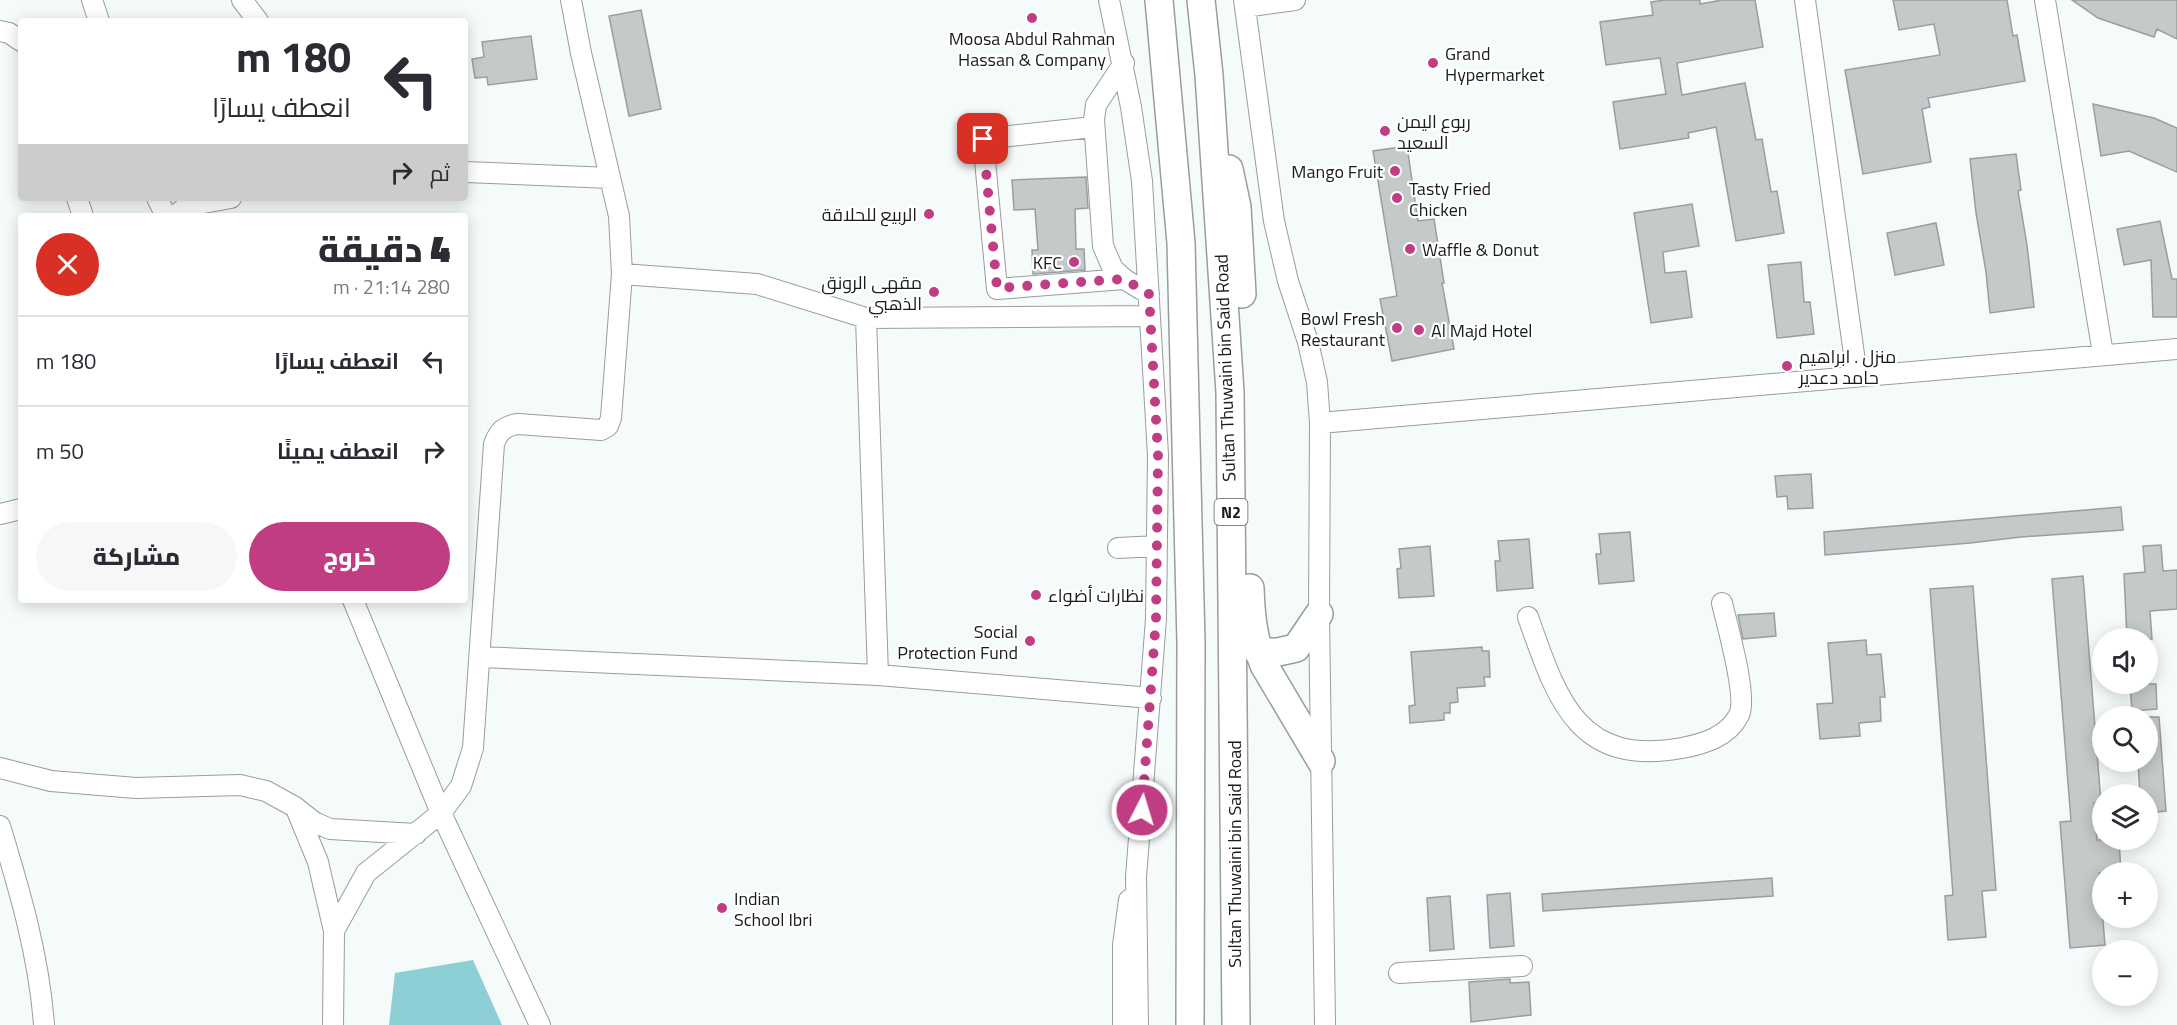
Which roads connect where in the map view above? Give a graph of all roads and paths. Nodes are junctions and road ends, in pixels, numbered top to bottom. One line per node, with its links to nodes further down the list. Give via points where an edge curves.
1 (92, 0): 11 (street)
2 (242, 0): 12 (street)
3 (571, 0): 19 (street)
4 (1109, 0): 15 (street)
5 (1159, 0): 58 (highway, N2, via 1181,243 1191,642)
6 (1201, 0): 16 (highway, Sultan Thuwaini bin Said Road / N2)
7 (1295, 0): 10 (street)
8 (1805, 0): 29 (street)
9 (2045, 0): 28 (street)
10 (1245, 4): 30 (street, via 1274,221 1308,342 1317,382)
11 (98, 18)
12 (256, 18)
13 (0, 31): 14 (street)
14 (18, 39)
15 (1124, 63): 17 (street, via 1096,105); 24 (street, via 1142,180)
16 (1209, 75): 39 (highway, via 1237,207 1251,624); 59 (highway, Sultan Thuwaini bin Said Road / N2, via 1230,392)
17 (1094, 120): 23 (street, via 1103,246 1113,269); 23 (street, via 1093,127 983,139 997,288)
18 (468, 172): 19 (street)
19 (610, 178): 22 (street, via 619,216)
20 (214, 201): 21 (street, via 187,206)
21 (179, 213)
22 (622, 274): 26 (street, via 757,284); 40 (street, via 608,426 601,430 518,424 498,433 494,444)
23 (1124, 279): 24 (street)
24 (1149, 294): 25 (street)
25 (1150, 316): 26 (street); 33 (street, via 1158,455)
26 (866, 318): 41 (street)
27 (2177, 349): 28 (street)
28 (2103, 354): 29 (street)
29 (1857, 376): 30 (street)
30 (1320, 423): 37 (street)
31 (18, 510): 32 (street)
32 (0, 514)
33 (1157, 546): 34 (street); 42 (street)
34 (1118, 548)
35 (354, 603): 46 (street)
36 (1722, 603): 38 (street, via 1742,696 1740,715 1724,732 1705,743 1650,751 1629,751 1604,743 1584,729 1564,706)
37 (1320, 614): 39 (highway, via 1296,648); 43 (street)
38 (1528, 617)
39 (1258, 652): 43 (highway)
40 (481, 657): 41 (street); 46 (street, via 473,748 461,786)
41 (878, 675): 42 (street)
42 (1151, 698): 49 (street)
43 (1321, 760): 60 (street)
44 (0, 768): 45 (street, via 51,781 136,788 240,785 267,791)
45 (295, 807): 48 (street, via 330,829); 50 (street, via 318,862)
46 (441, 813): 48 (street); 55 (street)
47 (0, 826): 53 (street, via 27,914)
48 (416, 834): 50 (street, via 366,873)
49 (1136, 877): 56 (street, via 1124,925); 57 (street)
50 (334, 931): 54 (street)
51 (1522, 966): 52 (street)
52 (1399, 973)
53 (44, 1025)
54 (333, 1025)
55 (540, 1025)
56 (1123, 1025)
57 (1138, 1025)
58 (1190, 1025)
59 (1236, 1025)
60 (1324, 1025)

